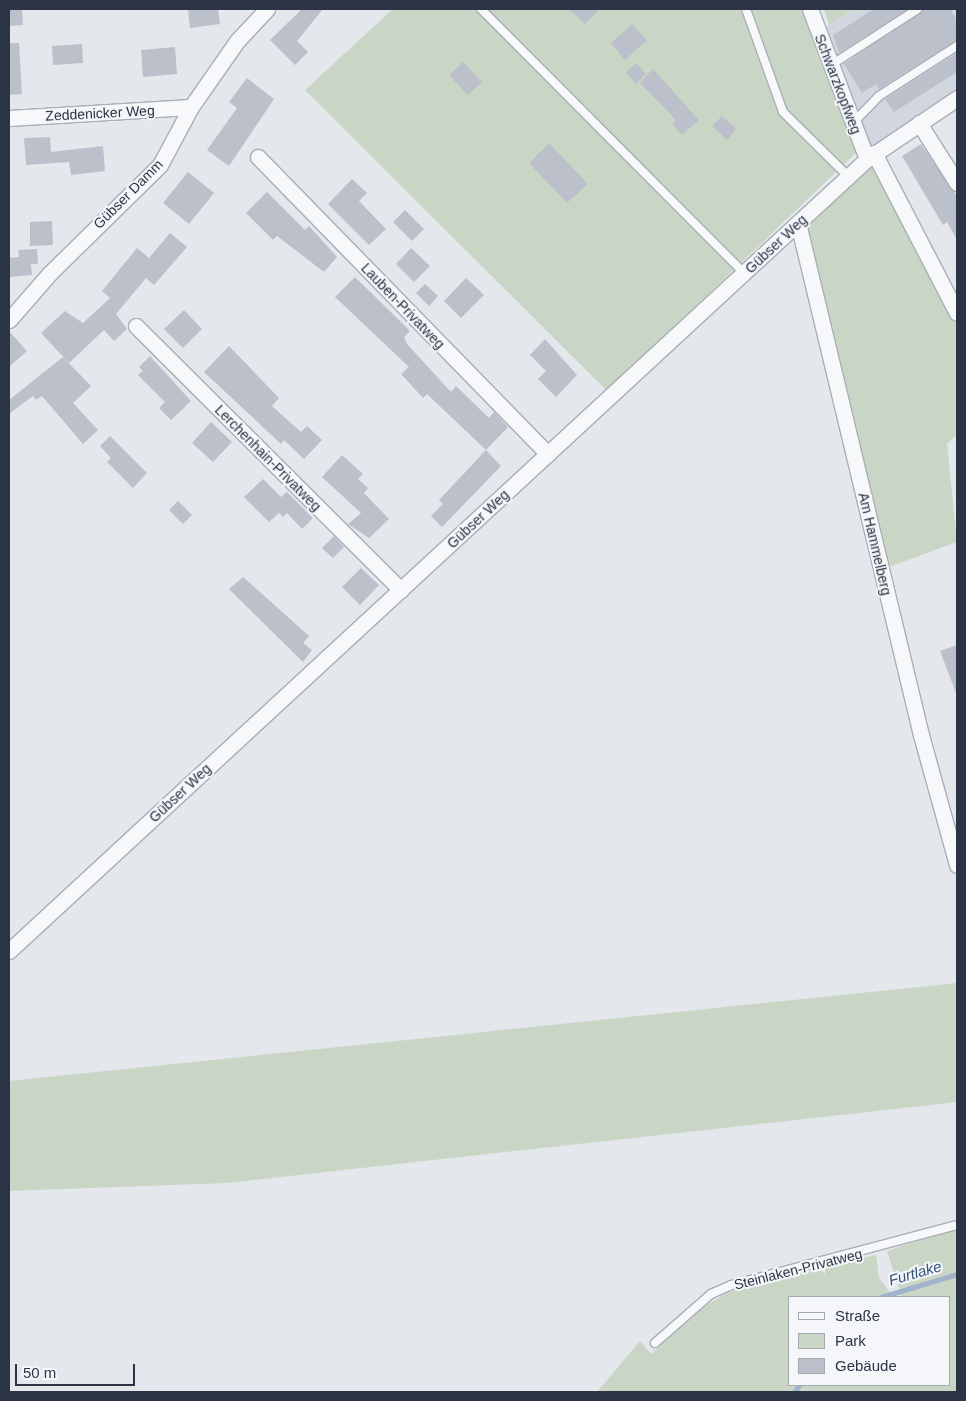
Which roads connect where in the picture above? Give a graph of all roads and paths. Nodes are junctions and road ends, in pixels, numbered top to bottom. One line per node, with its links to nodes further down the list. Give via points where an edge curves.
1 (267, 9): 9 (street, Gübser Damm, via 237,41)
2 (481, 9): 18 (lane)
3 (746, 9): 15 (lane, via 783,112)
4 (810, 9): 7 (street, Schwarzkopfweg)
5 (918, 9): 7 (lane)
6 (957, 46): 11 (lane, via 879,96)
7 (831, 65): 11 (street, Schwarzkopfweg)
8 (957, 98): 12 (street, Gübser Weg)
9 (191, 107): 10 (street, Zeddenicker Weg); 20 (street, Gübser Damm, via 160,165 50,272)
10 (9, 118)
11 (853, 123): 13 (street, Schwarzkopfweg)
12 (919, 123): 13 (street, Gübser Weg); 16 (street)
13 (871, 156): 15 (street, Gübser Weg); 19 (street, Schwarzkopfweg)
14 (258, 157): 22 (street, Lauben-Privatweg)
15 (849, 177): 17 (street, Gübser Weg)
16 (957, 183)
17 (798, 223): 18 (street, Gübser Weg); 24 (street, Am Hammelberg, via 921,735)
18 (744, 273): 22 (street, Gübser Weg)
19 (957, 312)
20 (9, 320)
21 (136, 326): 23 (street, Lerchenhain-Privatweg)
22 (548, 454): 23 (street, Gübser Weg)
23 (401, 590): 25 (street, Gübser Weg)
24 (957, 864)
25 (9, 951)
26 (957, 1225): 27 (lane, Steinlaken-Privatweg, via 731,1285 711,1294)
27 (655, 1343)

